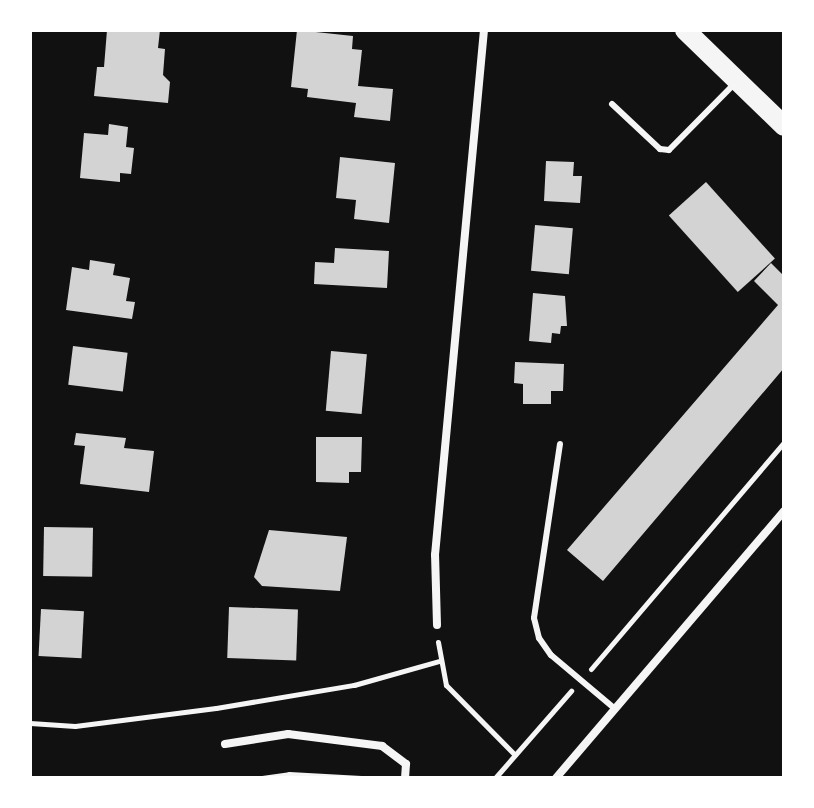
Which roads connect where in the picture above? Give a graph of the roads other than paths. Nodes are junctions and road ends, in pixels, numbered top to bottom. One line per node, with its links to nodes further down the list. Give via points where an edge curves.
1 (484, 30): 8 (street, via 435,555)
2 (685, 30): 3 (main road)
3 (737, 82): 4 (lane, via 669,150 660,149); 5 (main road)
4 (612, 104)
5 (784, 126)
6 (560, 444): 9 (lane, via 534,618 551,655)
7 (784, 511): 9 (street)
8 (437, 625)
9 (614, 708): 12 (street)
10 (225, 744): 11 (street, via 288,734 382,746 406,764)
11 (405, 778)
12 (556, 778)

